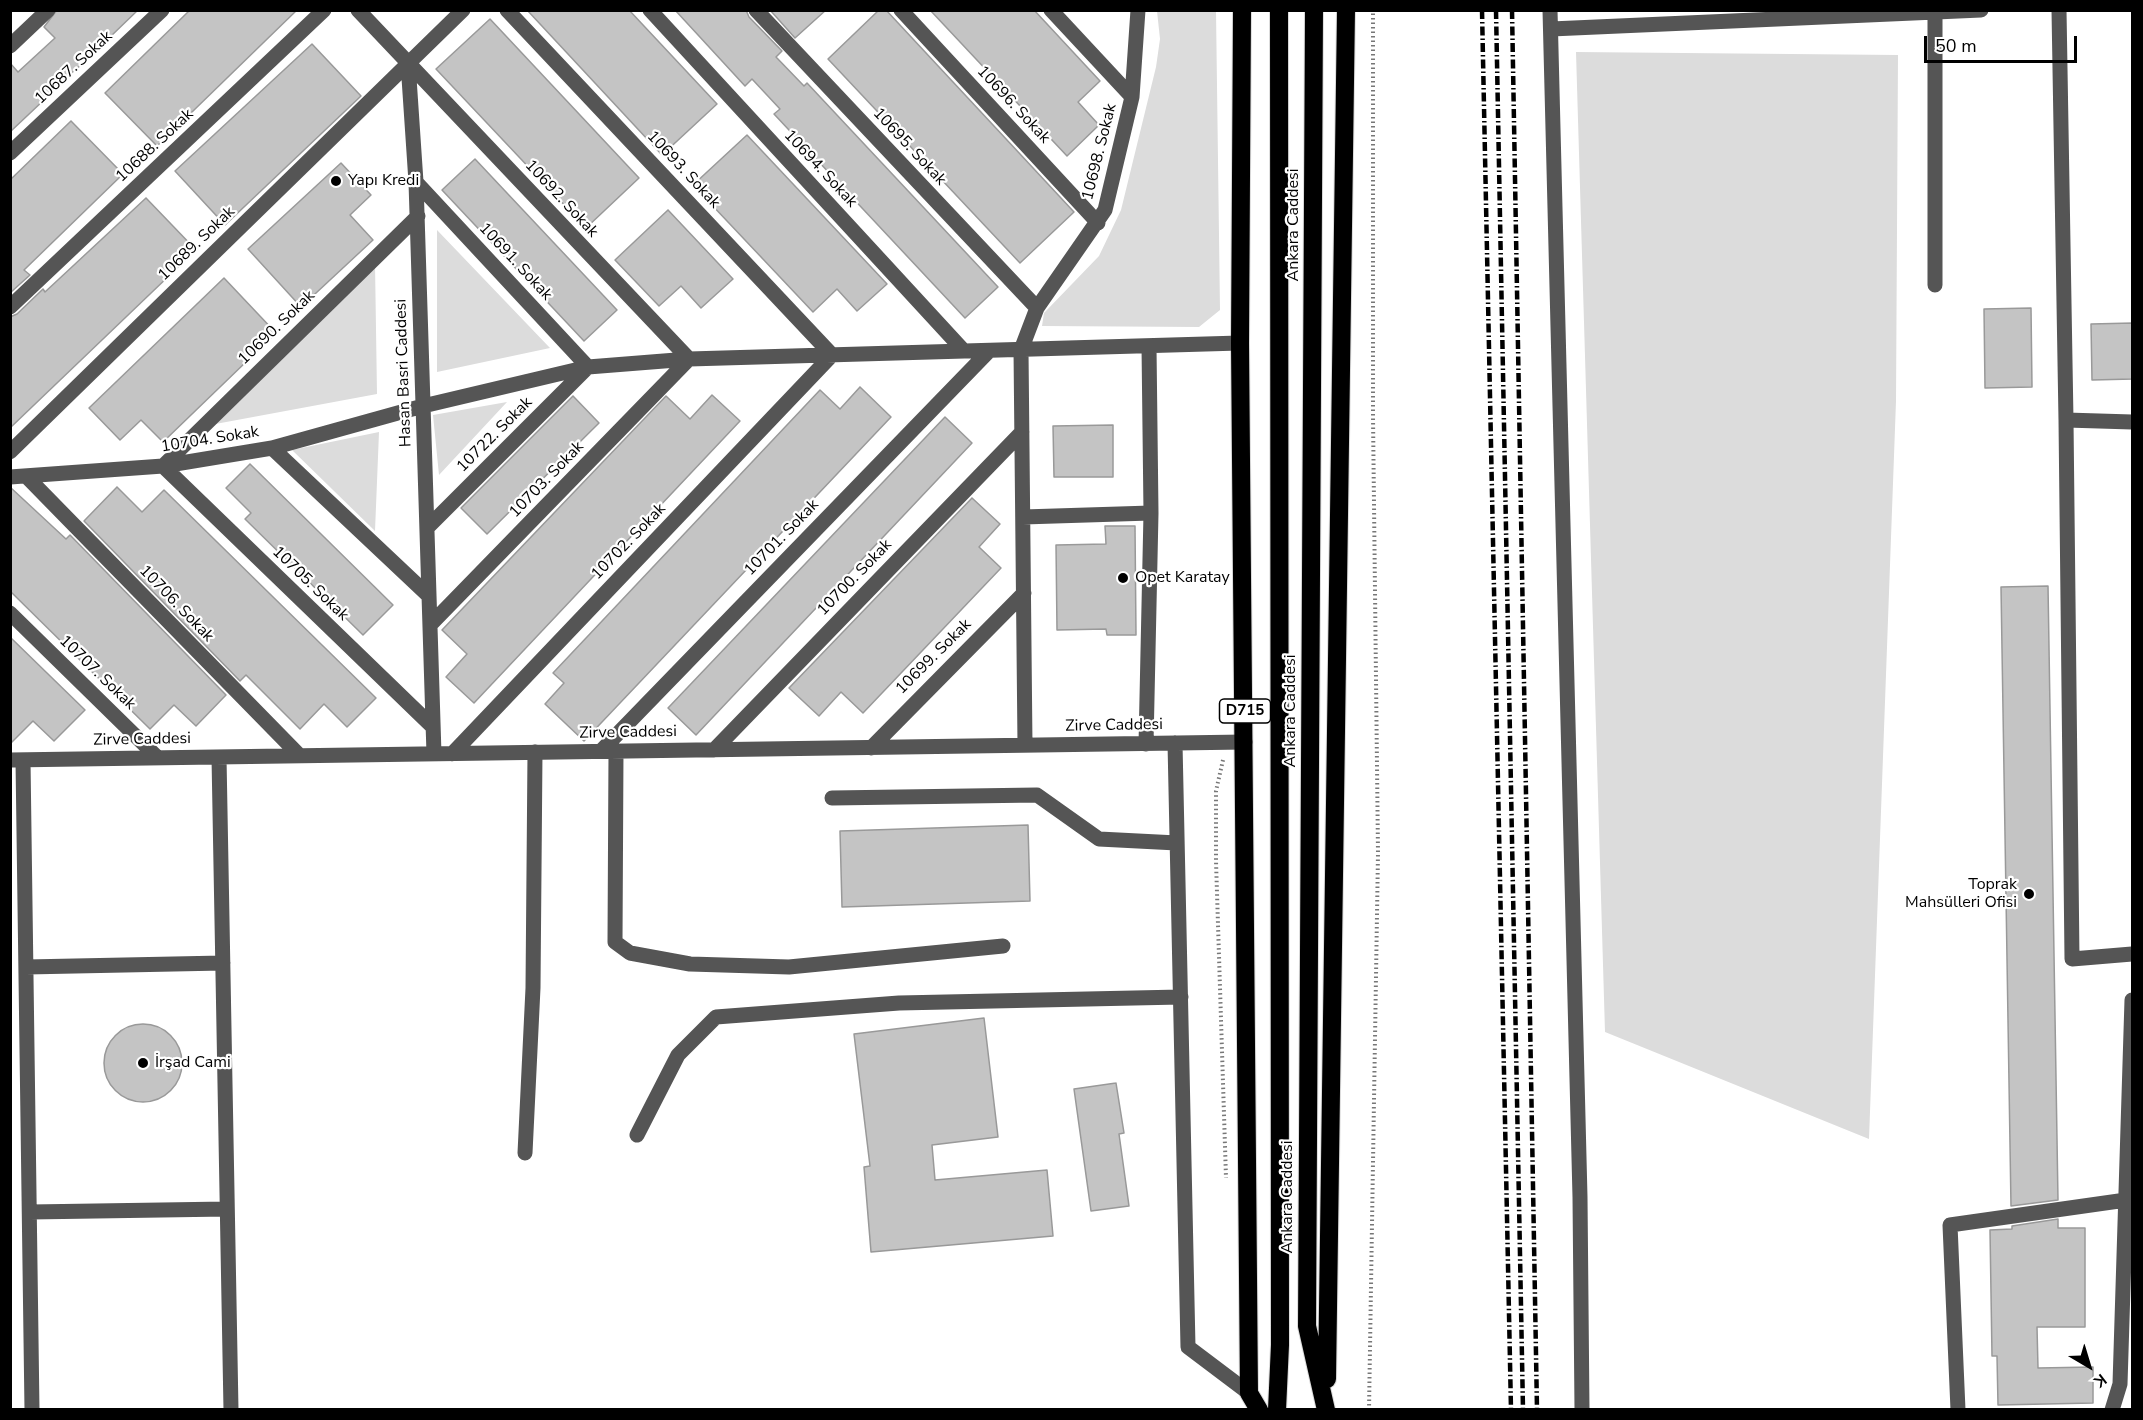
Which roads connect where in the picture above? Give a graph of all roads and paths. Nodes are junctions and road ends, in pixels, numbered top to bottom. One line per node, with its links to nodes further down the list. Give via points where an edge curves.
1 (48, 10): 23 (street)
2 (162, 10): 26 (street, 10687. Sokak)
3 (324, 10): 31 (street, 10688. Sokak)
4 (358, 10): 24 (street)
5 (463, 10): 24 (street, 10689. Sokak)
6 (507, 10): 38 (street, 10693. Sokak)
7 (650, 10): 36 (street, 10694. Sokak)
8 (756, 10): 32 (street, 10695. Sokak)
9 (901, 10): 29 (street, 10696. Sokak)
10 (1051, 10): 25 (street)
11 (1138, 10): 25 (street, 10698. Sokak)
12 (1242, 10): 33 (highway, D715)
13 (1279, 10): 91 (highway, Ankara Caddesi / D715)
14 (1314, 10): 87 (highway, Ankara Caddesi, via 1307,1326)
15 (1346, 10): 87 (highway)
16 (1373, 10): 92 (path, via 1378,853)
17 (1550, 10): 22 (street)
18 (1981, 10): 21 (street)
19 (2059, 10): 42 (street)
20 (1905, 13): 21 (street); 22 (street)
21 (1935, 13): 30 (street)
22 (1551, 29): 93 (street)
23 (10, 46)
24 (408, 63): 27 (street, Hasan Basri Caddesi); 39 (street, 10692. Sokak); 46 (street, 10689. Sokak)
25 (1132, 97): 29 (street, 10698. Sokak, via 1110,195)
26 (10, 153)
27 (416, 182): 28 (street, Hasan Basri Caddesi); 40 (street, 10691. Sokak)
28 (418, 216): 41 (street, Hasan Basri Caddesi); 47 (street, 10690. Sokak)
29 (1098, 223): 32 (street, 10698. Sokak)
30 (1935, 285)
31 (10, 307)
32 (1037, 308): 35 (street, 10698. Sokak)
33 (1240, 343): 34 (street); 58 (highway, D715)
34 (1149, 346): 35 (street); 50 (street)
35 (1021, 350): 37 (street); 44 (street)
36 (964, 351): 37 (street); 38 (street)
37 (990, 351): 66 (street, 10701. Sokak)
38 (832, 355): 39 (street); 68 (street, 10702. Sokak)
39 (689, 359): 40 (street); 56 (street, 10703. Sokak)
40 (588, 367): 41 (street); 52 (street, 10722. Sokak)
41 (423, 406): 45 (street); 52 (street, Hasan Basri Caddesi)
42 (2066, 420): 43 (street); 76 (street, via 2072,959)
43 (2133, 422)
44 (1022, 432): 51 (street); 63 (street, 10700. Sokak)
45 (272, 448): 47 (street, 10704. Sokak); 54 (street, 10704. Sokak)
46 (10, 452)
47 (163, 466): 48 (street, 10704. Sokak); 57 (street, 10705. Sokak)
48 (26, 476): 49 (street, 10704. Sokak); 69 (street, 10706. Sokak)
49 (10, 477)
50 (1151, 513): 51 (street); 60 (street)
51 (1023, 517): 53 (street)
52 (427, 528): 54 (street, Hasan Basri Caddesi)
53 (1024, 592): 61 (street); 62 (street, 10699. Sokak)
54 (429, 596): 56 (street, Hasan Basri Caddesi)
55 (10, 613): 71 (street, 10707. Sokak)
56 (430, 625): 57 (street, Hasan Basri Caddesi)
57 (433, 727): 67 (street, Hasan Basri Caddesi)
58 (1245, 742): 59 (street, Zirve Caddesi); 86 (highway, D715)
59 (1175, 743): 60 (street, Zirve Caddesi); 74 (street)
60 (1146, 744): 61 (street, Zirve Caddesi)
61 (1025, 745): 62 (street, Zirve Caddesi)
62 (871, 748): 63 (street, Zirve Caddesi)
63 (714, 750): 64 (street, Zirve Caddesi)
64 (616, 751): 66 (street, Zirve Caddesi); 75 (street, via 615,942 630,953 690,964 789,967)
65 (535, 752): 66 (street, Zirve Caddesi); 68 (street, Zirve Caddesi); 82 (street, via 533,988)
66 (601, 752)
67 (434, 754): 68 (street, Zirve Caddesi); 69 (street, Zirve Caddesi)
68 (452, 754)
69 (300, 756): 70 (street, Zirve Caddesi)
70 (219, 757): 71 (street, Zirve Caddesi); 77 (street)
71 (158, 758): 72 (street, Zirve Caddesi)
72 (17, 760): 78 (street)
73 (832, 798): 74 (street, via 1037,795 1100,838)
74 (1177, 843): 79 (street)
75 (1004, 946)
76 (2133, 954)
77 (223, 963): 78 (street); 84 (street)
78 (26, 967): 85 (street)
79 (1181, 997): 81 (street, via 899,1003 716,1017 678,1055); 86 (street, via 1188,1347)
80 (2133, 1000): 83 (street)
81 (637, 1135)
82 (525, 1153)
83 (2126, 1200): 94 (street, via 1950,1225); 95 (street, via 2120,1384)
84 (227, 1209): 85 (street); 89 (street)
85 (30, 1212): 88 (street)
86 (1249, 1393): 90 (highway, D715)
87 (1326, 1408)
88 (32, 1410)
89 (231, 1410)
90 (1258, 1410)
91 (1277, 1410)
92 (1369, 1410)
93 (1582, 1410)
94 (1958, 1410)
95 (2112, 1410)

